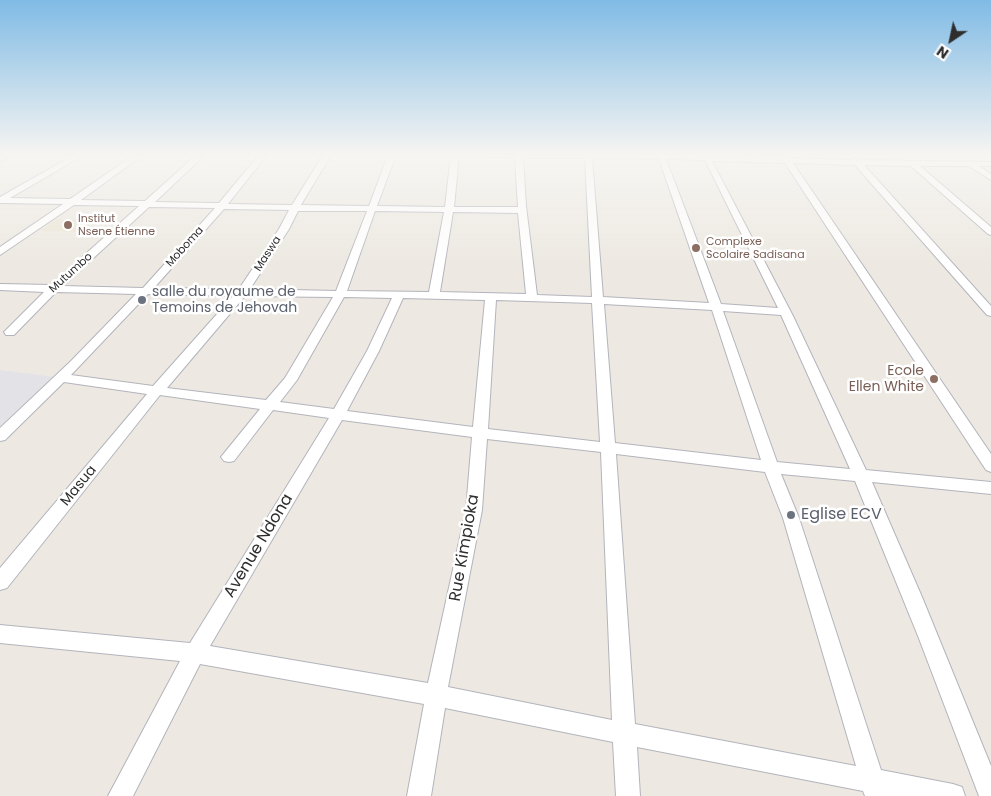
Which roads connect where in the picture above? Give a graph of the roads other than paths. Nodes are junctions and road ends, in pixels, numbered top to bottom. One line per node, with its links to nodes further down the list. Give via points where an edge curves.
1 (14, 192): 15 (street)
2 (86, 192): 16 (street)
3 (162, 192): 17 (street, Mutumbo)
4 (233, 192): 18 (street, Moboma)
5 (304, 192): 19 (street, Maswa)
6 (379, 192): 20 (street)
7 (451, 192): 21 (street)
8 (522, 192): 22 (street)
9 (591, 192): 34 (street)
10 (674, 192): 35 (street)
11 (725, 192): 36 (street)
12 (809, 192): 47 (street)
13 (885, 192): 37 (street)
14 (945, 192): 23 (street)
15 (0, 200): 16 (street)
16 (72, 202): 17 (street); 24 (street)
17 (149, 204): 18 (street); 26 (street, Mutumbo)
18 (222, 206): 19 (street); 27 (street, Moboma)
19 (295, 208): 20 (street); 28 (street, Maswa)
20 (373, 209): 21 (street); 29 (street)
21 (449, 209): 22 (street); 31 (street)
22 (523, 210): 33 (street)
23 (991, 232)
24 (0, 252)
25 (0, 288): 26 (street)
26 (53, 290): 27 (street); 38 (street, Mutumbo)
27 (145, 291): 28 (street); 39 (street, Moboma)
28 (243, 291): 29 (street); 40 (street, Maswa)
29 (340, 294): 30 (street); 41 (street, via 290,380)
30 (398, 296): 31 (street); 42 (street, Avenue Ndona)
31 (434, 296): 32 (street)
32 (491, 297): 33 (street); 43 (street, Rue Kimpioka)
33 (532, 297): 34 (street)
34 (598, 299): 35 (street); 45 (street)
35 (716, 306): 36 (street); 48 (street)
36 (785, 312): 49 (street)
37 (991, 313)
38 (10, 332)
39 (61, 378): 40 (street); 44 (street, Moboma)
40 (158, 389): 41 (street); 51 (street, Masua)
41 (271, 406): 42 (street); 46 (street)
42 (338, 415): 43 (street); 53 (street, Avenue Ndona)
43 (480, 432): 45 (street); 54 (street, Rue Kimpioka, via 474,510)
44 (0, 436)
45 (608, 448): 48 (street); 55 (street)
46 (229, 457)
47 (991, 466)
48 (771, 467): 49 (street); 56 (street, via 792,518)
49 (861, 476): 50 (street); 61 (street)
50 (991, 488)
51 (0, 582)
52 (0, 634): 53 (street)
53 (195, 653): 54 (street); 57 (street, Avenue Ndona)
54 (436, 695): 55 (street); 58 (street, Rue Kimpioka)
55 (623, 733): 56 (street); 59 (street)
56 (874, 788): 60 (street)
57 (120, 796)
58 (419, 796)
59 (628, 796)
60 (953, 796)
61 (991, 796)

